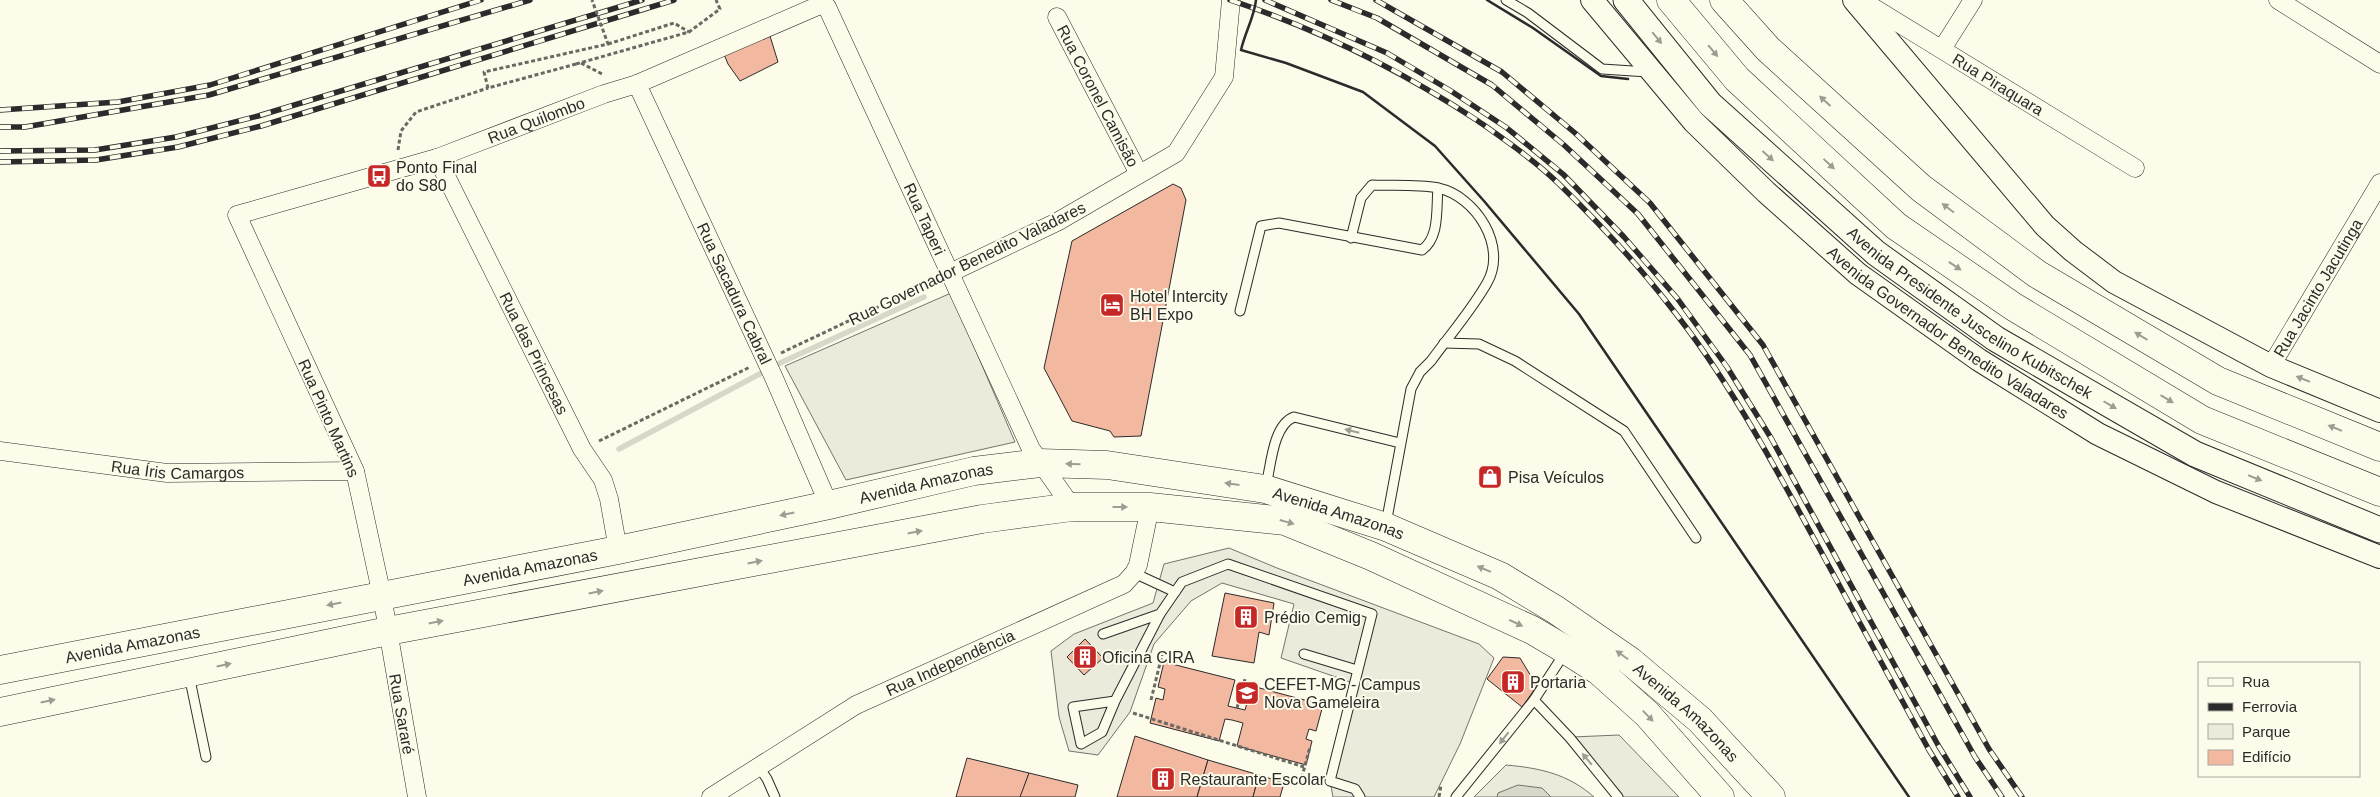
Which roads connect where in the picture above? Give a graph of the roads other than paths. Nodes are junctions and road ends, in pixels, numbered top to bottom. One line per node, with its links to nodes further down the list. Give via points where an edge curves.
1 (1231, 0): 19 (street, Rua Governador Benedito Valadares, via 1224,77 1176,153)
2 (1506, 0): 15 (lane, via 1602,69)
3 (1592, 0): 15 (street, Avenida Governador Benedito Valadares)
4 (1626, 0): 40 (main road, Avenida Presidente Juscelino Kubitschek, one-way to 40, via 1710,104 1876,253 1996,339 2195,454)
5 (1671, 0): 35 (main road, Avenida Presidente Juscelino Kubitschek, one-way to 35, via 1737,79 1896,226 2014,307 2202,420)
6 (1724, 0): 30 (main road, one-way to 6, via 2218,381 2037,274 1921,188 1768,50)
7 (1854, 0): 27 (street, via 2045,226 2073,251 2114,282)
8 (1861, 0): 13 (street, Rua Piraquara)
9 (1973, 0): 13 (street)
10 (2278, 0): 14 (street)
11 (827, 7): 16 (street, Rua Quilombo, via 820,6); 24 (street, Rua Taperi)
12 (1057, 17): 19 (street, Rua Coronel Camisão)
13 (1942, 50): 18 (street, Rua Piraquara)
14 (2380, 64)
15 (1652, 72): 43 (street, Avenida Governador Benedito Valadares, via 1694,122 1858,274 1979,360 2098,434 2216,492)
16 (637, 84): 17 (street, Rua Quilombo); 36 (street, Rua Sacadura Cabral)
17 (437, 158): 22 (street, Rua Quilombo); 42 (street, Rua das Princesas, via 582,449 604,480)
18 (2135, 168)
19 (1139, 174): 24 (street, Rua Governador Benedito Valadares, via 1058,222)
20 (2380, 183): 27 (street, Rua Jacinto Jacutinga)
21 (1438, 188): 23 (lane, via 1372,185 1361,198); 23 (lane, via 1434,235 1431,244 1422,250); 26 (lane, via 1456,195 1479,217 1492,237 1495,260 1488,282)
22 (237, 215): 33 (street, Rua Pinto Martins)
23 (1351, 238): 25 (lane, via 1279,223 1261,226)
24 (950, 273): 32 (street, Rua Taperi)
25 (1240, 311)
26 (1444, 343): 29 (lane, via 1411,388); 41 (lane, via 1479,344 1515,361 1624,432)
27 (2270, 366): 28 (street, one-way to 27)
28 (2380, 411)
29 (1400, 443): 34 (lane, one-way to 34, via 1294,417 1285,420 1279,429); 39 (lane)
30 (2380, 447)
31 (0, 452): 33 (street, Rua Íris Camargos, via 167,473)
32 (1040, 463): 34 (main road, Avenida Amazonas, one-way to 32, via 1106,465); 36 (main road, Avenida Amazonas, via 974,471); 37 (street, Rua Taperi)
33 (355, 471): 46 (street, Rua Pinto Martins)
34 (1265, 489): 39 (main road, Avenida Amazonas)
35 (2380, 492)
36 (829, 505): 42 (main road, Avenida Amazonas, one-way to 42)
37 (1072, 507): 38 (main road, Avenida Amazonas, one-way to 38); 48 (main road, Avenida Amazonas, one-way to 37, via 982,519)
38 (1150, 507): 44 (street); 50 (main road, Avenida Amazonas, one-way to 50, via 1285,521 1389,564 1532,630)
39 (1386, 527): 67 (main road, Avenida Amazonas, one-way to 39, via 1700,720 1630,661 1500,576)
40 (2380, 530)
41 (1696, 538)
42 (618, 550): 46 (main road, Avenida Amazonas)
43 (2380, 557)
44 (1134, 573): 45 (lane); 59 (street, Rua Independência, via 1124,584 856,705)
45 (1175, 592): 47 (lane); 53 (lane, via 1182,582 1228,564 1372,614)
46 (382, 596): 48 (street, Rua Pinto Martins); 52 (main road, Avenida Amazonas, one-way to 52)
47 (1160, 614): 49 (lane); 56 (lane)
48 (388, 631): 54 (main road, Avenida Amazonas, one-way to 48); 60 (street, Rua Sararé)
49 (1102, 634)
50 (1566, 650): 55 (lane); 66 (main road, Avenida Amazonas, one-way to 66, via 1599,671 1647,714)
51 (1304, 654): 53 (lane)
52 (0, 670)
53 (1357, 670): 63 (lane, via 1330,781 1355,789)
54 (188, 673): 57 (main road, Avenida Amazonas, one-way to 54); 58 (lane)
55 (1534, 700): 64 (lane, one-way to 64); 65 (lane, one-way to 55)
56 (1115, 701): 56 (lane, via 1073,707 1082,744 1102,732)
57 (0, 712)
58 (206, 757)
59 (758, 767): 61 (street, Rua Independência); 62 (lane, via 768,779)
60 (417, 797)
61 (711, 797)
62 (775, 797)
63 (1360, 797)
64 (1456, 797)
65 (1618, 797)
66 (1720, 797)
67 (1771, 797)

